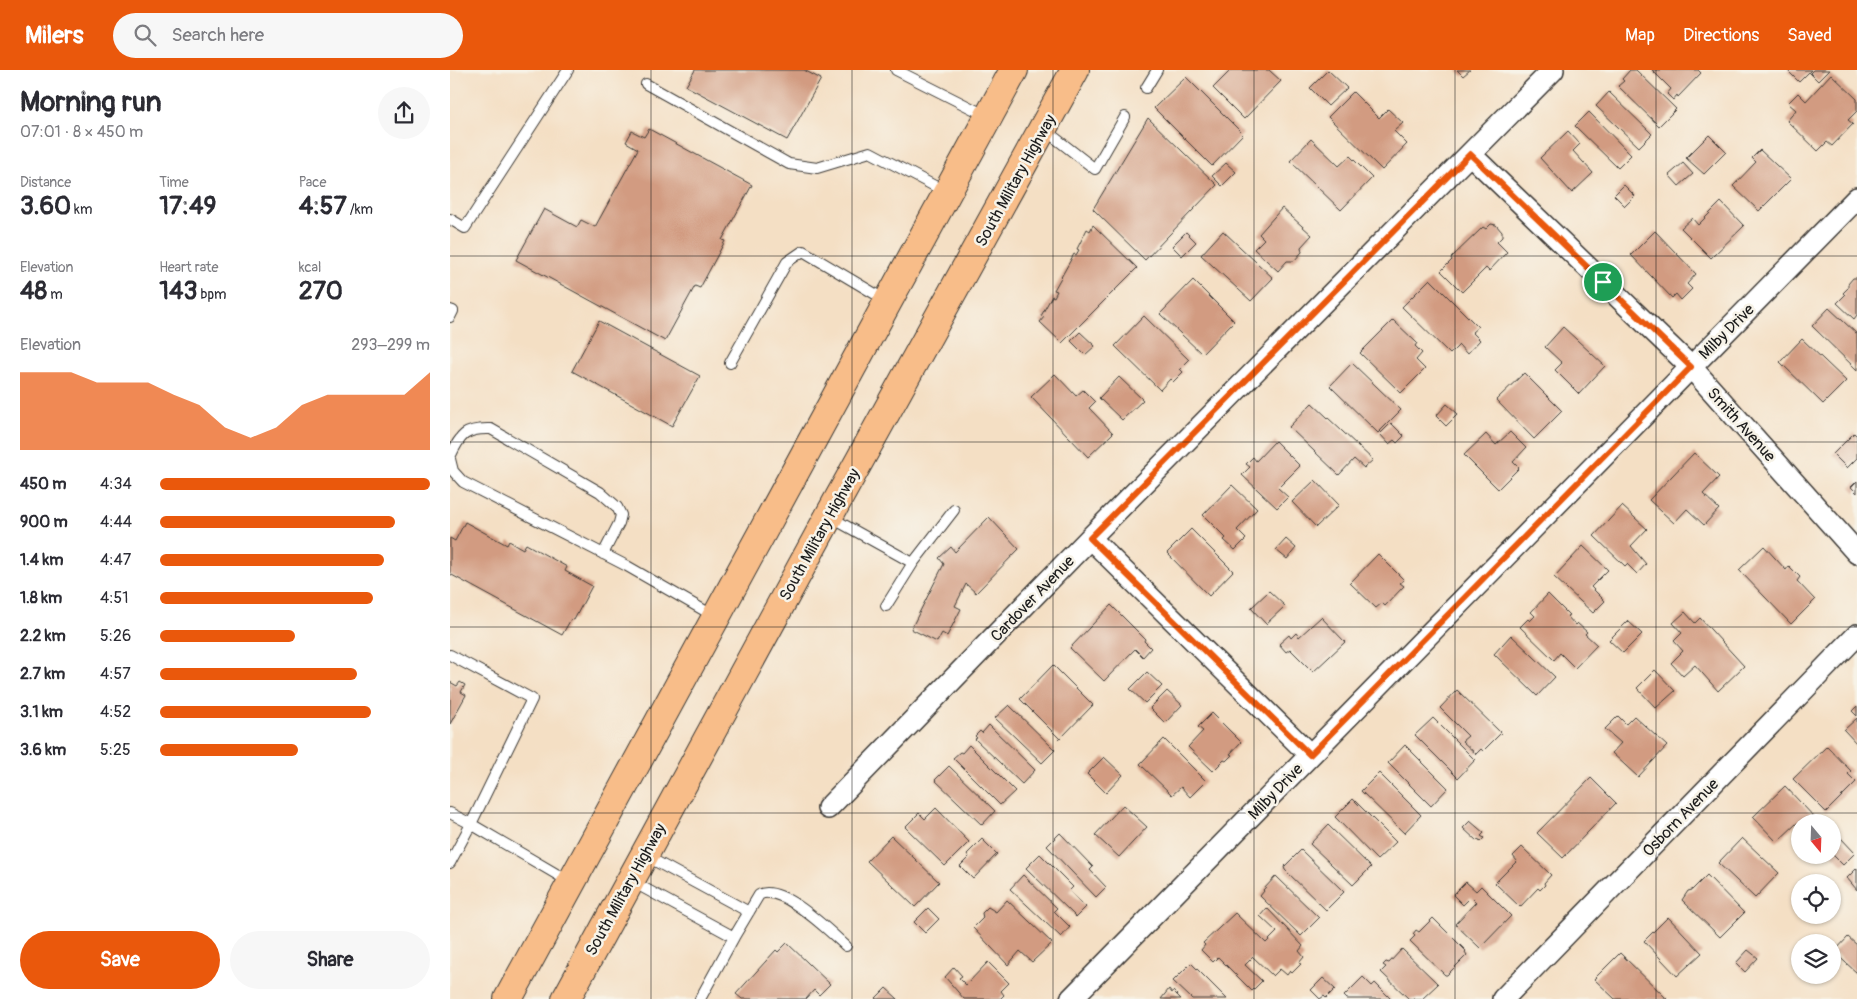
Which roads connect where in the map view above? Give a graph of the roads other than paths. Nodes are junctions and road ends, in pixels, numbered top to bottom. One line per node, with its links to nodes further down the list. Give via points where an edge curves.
1 (568, 70): 15 (lane, via 465,228)
2 (896, 70): 9 (lane)
3 (1014, 70): 9 (main road)
4 (1075, 70): 11 (main road, South Military Highway)
5 (1157, 70): 8 (lane)
6 (1553, 70): 12 (street, Cardover Avenue)
7 (646, 84): 13 (lane, via 789,164 817,168 870,152)
8 (1146, 88)
9 (988, 117): 13 (main road)
10 (1125, 117): 11 (lane, via 1095,169)
11 (1044, 129): 23 (main road, South Military Highway)
12 (1470, 154): 20 (street, Smith Avenue); 24 (street, Cardover Avenue)
13 (947, 193): 16 (main road)
14 (1857, 198): 20 (street, Milby Drive)
15 (450, 219)
16 (887, 302): 19 (lane, via 803,251 787,262); 29 (main road)
17 (450, 310): 18 (lane, via 453,311)
18 (450, 317)
19 (730, 363)
20 (1691, 367): 25 (street, Smith Avenue); 32 (street, Milby Drive)
21 (450, 458): 26 (lane, via 453,471 463,482); 26 (lane, via 463,434 476,429 491,429 600,492 621,515)
22 (954, 510): 27 (lane)
23 (829, 516): 27 (lane); 36 (main road, South Military Highway)
24 (1090, 538): 32 (street); 33 (street, Cardover Avenue)
25 (1857, 552)
26 (603, 554): 29 (lane)
27 (913, 563): 28 (lane)
28 (886, 606)
29 (716, 617): 39 (main road)
30 (1857, 635): 47 (street, Osborn Avenue)
31 (450, 655): 35 (lane, via 532,699)
32 (1310, 755): 46 (street, Milby Drive)
33 (828, 808)
34 (450, 813): 35 (lane)
35 (471, 824): 37 (lane); 39 (lane)
36 (644, 855): 38 (main road, South Military Highway); 40 (lane)
37 (450, 863)
38 (630, 881): 41 (lane); 44 (main road, South Military Highway)
39 (571, 882): 43 (main road)
40 (749, 912): 41 (lane); 42 (lane, via 761,893 778,895 795,903)
41 (734, 937): 45 (lane)
42 (846, 946)
43 (508, 999)
44 (566, 999)
45 (700, 999)
46 (1071, 999)
47 (1503, 999)

